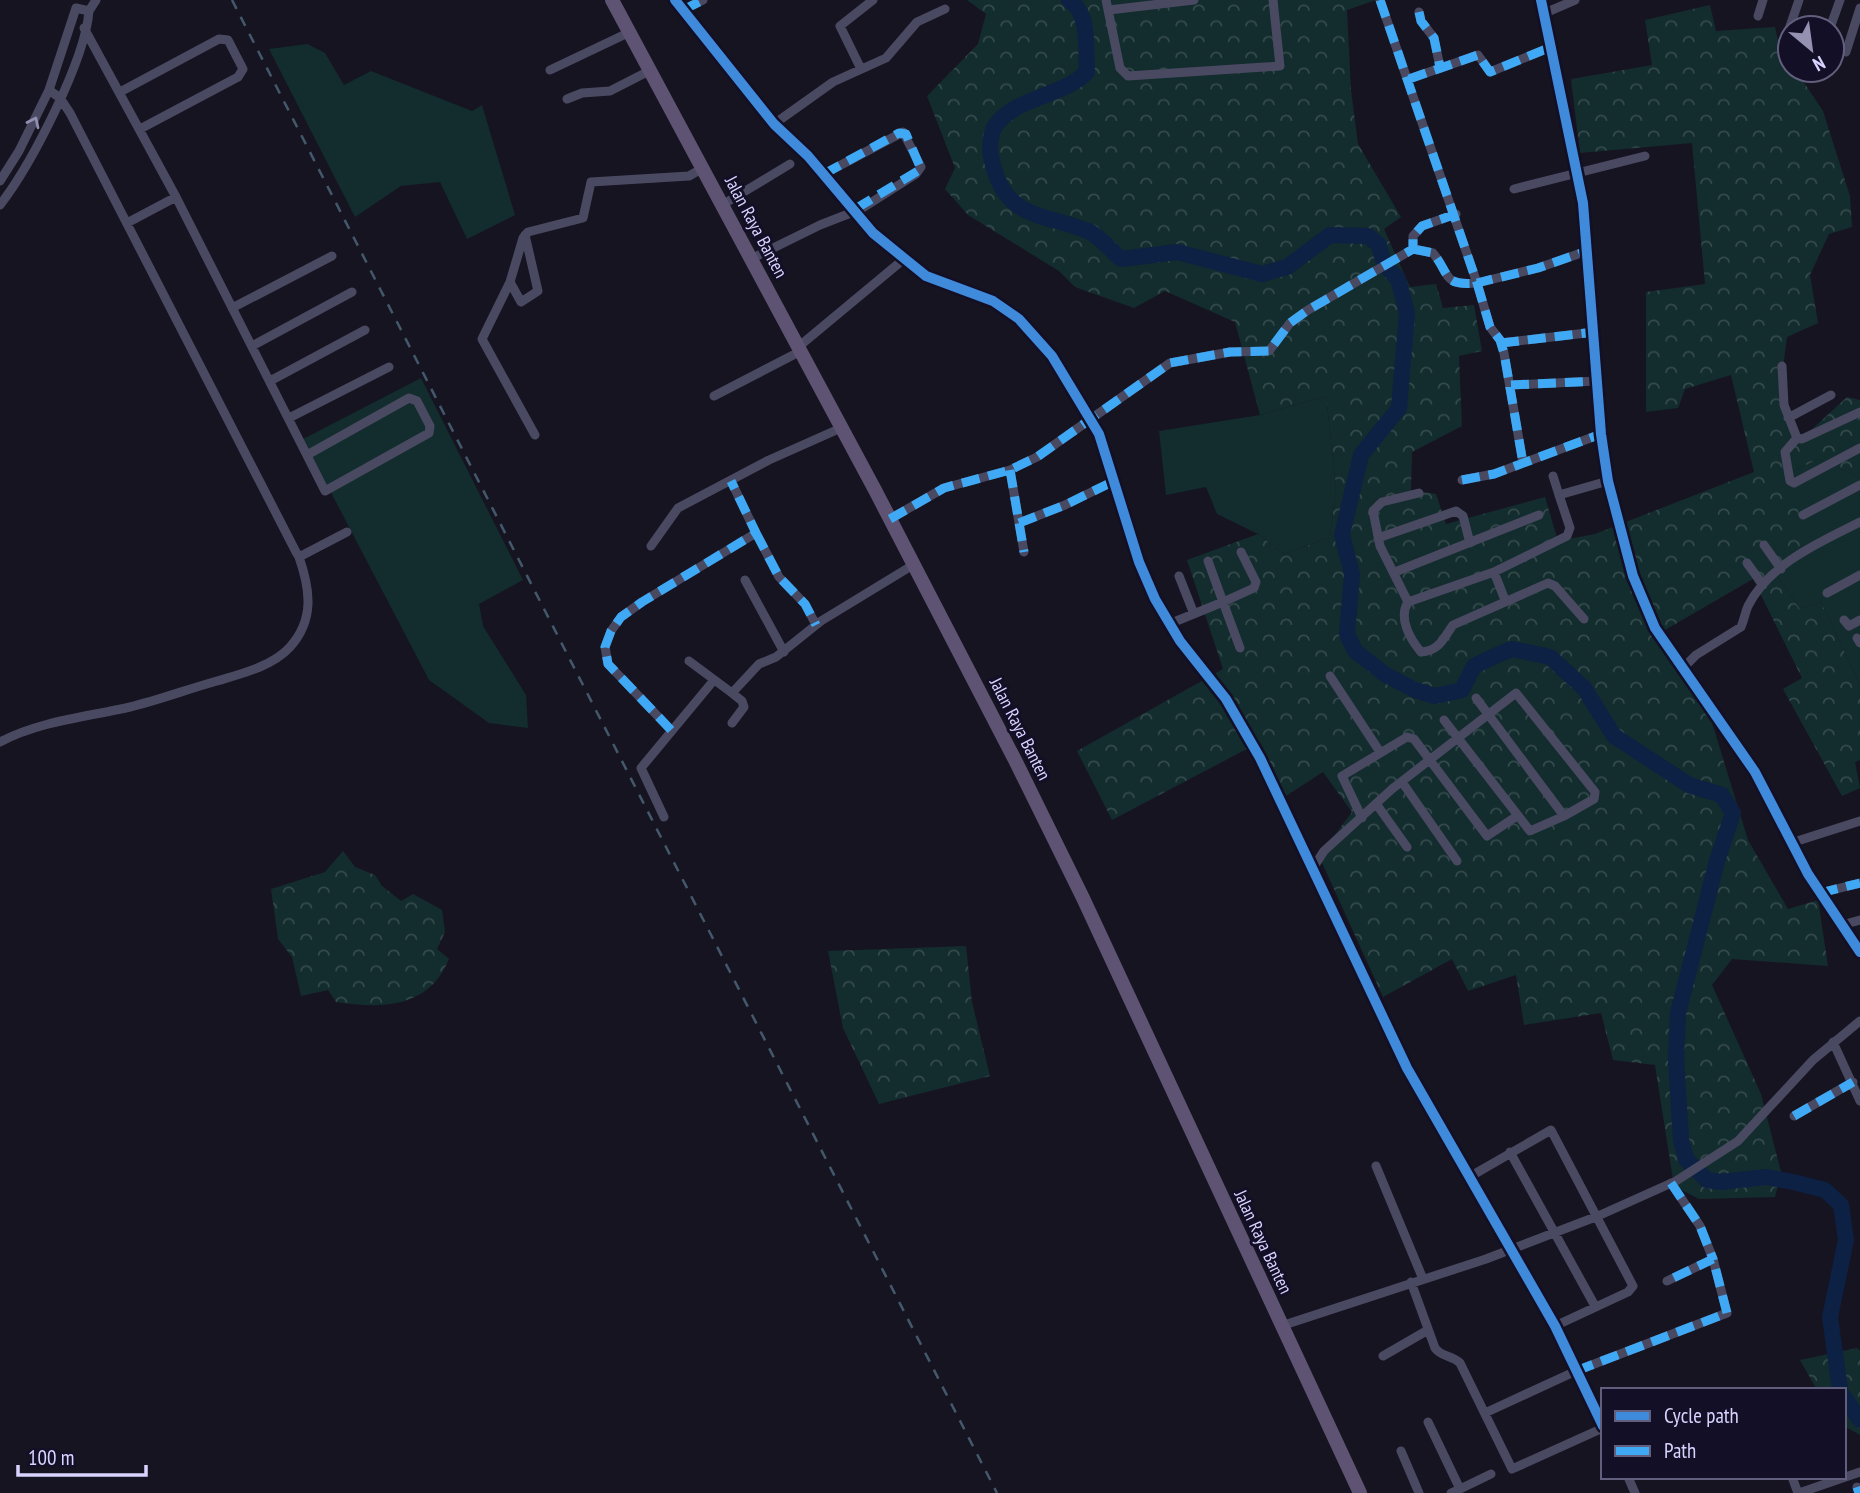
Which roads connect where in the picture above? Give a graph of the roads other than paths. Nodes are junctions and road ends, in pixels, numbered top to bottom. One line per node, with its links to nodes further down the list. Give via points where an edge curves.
1 (96, 0): 17 (street)
2 (612, 0): 22 (main road, Jalan Raya Banten)
3 (675, 0): 15 (street)
4 (703, 0): 15 (street)
5 (873, 0): 26 (street, via 840,26)
6 (1106, 0): 16 (street)
7 (1194, 0): 16 (street)
8 (1273, 0): 16 (street, via 1281,63 1249,69 1128,76 1121,68)
9 (1380, 0): 29 (street)
10 (1541, 0): 19 (street)
11 (1575, 0): 19 (street)
12 (1763, 0): 20 (street)
13 (1860, 8): 24 (street)
14 (944, 9): 26 (street, via 926,15 886,58)
15 (683, 10): 34 (street)
16 (1109, 10)
17 (89, 11): 21 (street); 30 (street, via 75,10)
18 (1419, 12): 25 (street, via 1434,38)
19 (1545, 13): 23 (street)
20 (1758, 16)
21 (84, 28): 31 (street); 32 (street)
22 (630, 32): 27 (main road, Jalan Raya Banten); 28 (street)
23 (1551, 47): 25 (street, via 1490,72 1478,55); 40 (street)
24 (1846, 52)
25 (1440, 67): 29 (street)
26 (861, 69): 34 (street, via 833,82)
27 (651, 70): 33 (street, via 610,91); 38 (main road, Jalan Raya Banten)
28 (550, 71)
29 (1409, 79): 47 (street)
30 (49, 90): 32 (street); 41 (street, one-way to 30)
31 (120, 92): 35 (street); 35 (street, via 219,39 228,40 243,69 238,77)
32 (60, 98): 44 (street); 48 (street)
33 (567, 99)
34 (774, 124): 39 (street)
35 (140, 129): 43 (street)
36 (1645, 156): 40 (street)
37 (790, 164): 45 (street)
38 (703, 168): 45 (main road, Jalan Raya Banten); 49 (street, via 689,176 590,182 583,218)
39 (824, 174): 46 (street); 46 (street, via 899,133 906,134 921,169)
40 (1577, 174): 42 (street); 51 (street)
41 (0, 181)
42 (1514, 189)
43 (176, 197): 48 (street); 58 (street)
44 (0, 205)
45 (722, 205): 54 (main road, Jalan Raya Banten)
46 (852, 211): 53 (street); 54 (street)
47 (1456, 214): 50 (street, via 1422,226 1413,236); 56 (street)
48 (127, 223): 104 (street)
49 (525, 235): 55 (street); 55 (street, via 538,291 521,302)
50 (1411, 251): 56 (street, via 1433,253 1448,279); 74 (street, via 1290,323 1269,351 1230,352 1170,363)
51 (1587, 251): 56 (street); 60 (street)
52 (332, 256): 58 (street)
53 (904, 258): 63 (street); 74 (street, via 926,276 993,301 1019,319 1052,356)
54 (751, 260): 63 (main road, Jalan Raya Banten)
55 (510, 282): 77 (street, via 482,339)
56 (1477, 283): 61 (street, via 1490,327)
57 (352, 292): 62 (street)
58 (232, 308): 62 (street)
59 (365, 330): 66 (street)
60 (1595, 332): 61 (street); 67 (street)
61 (1501, 343): 68 (street)
62 (252, 346): 66 (street)
63 (798, 350): 70 (street); 75 (main road, Jalan Raya Banten)
64 (1782, 366): 73 (street)
65 (388, 367): 72 (street)
66 (270, 381): 72 (street)
67 (1597, 381): 68 (street); 76 (street)
68 (1511, 385): 81 (street)
69 (1831, 395): 73 (street)
70 (714, 396)
71 (1860, 412): 78 (street)
72 (289, 418): 80 (street)
73 (1788, 418): 78 (street)
74 (1089, 419): 82 (street, via 1056,445); 86 (street)
75 (841, 428): 85 (street); 93 (main road, Jalan Raya Banten)
76 (1601, 434): 81 (street); 87 (street)
77 (535, 435)
78 (1797, 438): 79 (street, via 1785,452 1794,483)
79 (1860, 448)
80 (307, 455): 80 (street, via 326,491 429,433 430,426 417,401 409,398)
81 (1523, 463): 84 (street)
82 (1010, 470): 93 (street, via 944,488); 95 (street)
83 (1553, 476): 90 (street)
84 (1462, 480)
85 (731, 481): 97 (street); 101 (street, via 678,508)
86 (1114, 481): 95 (street); 123 (street, via 1139,562)
87 (1608, 481): 90 (street); 128 (street, via 1633,576 1655,628)
88 (1860, 485): 92 (street)
89 (1419, 493): 98 (street, via 1374,507)
90 (1559, 495): 110 (street, via 1569,534)
91 (1539, 515): 99 (street)
92 (1803, 515)
93 (890, 519): 107 (main road, Jalan Raya Banten)
94 (1860, 522): 108 (street)
95 (1019, 523): 102 (street)
96 (347, 532): 104 (street)
97 (756, 533): 124 (street, via 779,576 805,604); 136 (street, via 642,602 611,631 605,647 608,664)
98 (1378, 538): 99 (street, via 1456,511); 109 (street)
99 (1471, 543): 109 (street)
100 (1764, 545): 108 (street)
101 (651, 546)
102 (1024, 552)
103 (1241, 552): 117 (street, via 1256,582 1254,588)
104 (299, 557): 138 (street, via 310,595 309,613 293,644 278,657 231,677 132,706 47,724)
105 (1208, 561): 117 (street)
106 (1747, 564): 114 (street)
107 (914, 565): 124 (street); 174 (main road, Jalan Raya Banten, via 1083,898)
108 (1781, 569): 114 (street)
109 (1395, 572): 118 (street)
110 (1494, 572): 116 (street); 118 (street)
111 (1860, 575): 115 (street)
112 (1180, 576): 119 (street)
113 (746, 580): 126 (street)
114 (1763, 584): 128 (street, via 1741,627)
115 (1827, 593)
116 (1505, 600): 118 (street, via 1453,625 1445,640 1425,652 1407,630); 120 (street, via 1552,583)
117 (1223, 602): 119 (street); 125 (street)
118 (1408, 602)
119 (1194, 614): 123 (street)
120 (1584, 619)
121 (1844, 620): 122 (street, via 1850,626)
122 (1860, 620)
123 (1168, 624): 151 (street, via 1226,699)
124 (816, 625): 126 (street)
125 (1240, 649)
126 (784, 652): 131 (street, via 759,664)
127 (689, 661): 130 (street)
128 (1682, 669): 148 (street, via 1755,772)
129 (1330, 676): 139 (street)
130 (714, 680): 131 (street); 136 (street)
131 (732, 693): 135 (street, via 744,707)
132 (1476, 698): 133 (street)
133 (1488, 716): 137 (street); 144 (street); 144 (street, via 1517,693 1593,788 1594,799)
134 (1444, 720): 137 (street)
135 (732, 723)
136 (671, 730): 145 (street, via 641,768)
137 (1459, 739): 140 (street); 143 (street)
138 (0, 742)
139 (1380, 752): 140 (street, via 1410,737); 146 (street, via 1342,776)
140 (1430, 762): 141 (street); 143 (street, via 1487,836)
141 (1402, 782): 142 (street); 150 (street)
142 (1377, 805): 146 (street); 149 (street)
143 (1517, 816): 144 (street, via 1532,832)
144 (1564, 816)
145 (664, 817)
146 (1362, 818): 151 (street, via 1324,850)
147 (1860, 821): 148 (street)
148 (1791, 843): 153 (street)
149 (1408, 847)
150 (1457, 860)
151 (1313, 868): 164 (street, via 1407,1068)
152 (1860, 883): 153 (street)
153 (1820, 893): 155 (street)
154 (1860, 919): 155 (street)
155 (1842, 925): 156 (street)
156 (1860, 952)
157 (1860, 1021): 158 (street)
158 (1833, 1042): 159 (street); 165 (street, via 1738,1141)
159 (1853, 1082): 160 (street); 161 (street)
160 (1860, 1101)
161 (1794, 1116)
162 (1510, 1152): 164 (street); 166 (street, via 1552,1130); 167 (street)
163 (1377, 1166): 170 (street)
164 (1471, 1175): 168 (street)
165 (1673, 1182): 166 (street); 169 (street, via 1700,1226)
166 (1598, 1216): 167 (street); 173 (street, via 1633,1286)
167 (1555, 1231): 168 (street); 173 (street)
168 (1512, 1249): 170 (street); 175 (street)
169 (1713, 1259): 171 (street); 178 (street, via 1726,1315)
170 (1423, 1279): 172 (street)
171 (1667, 1281)
172 (1410, 1282): 174 (street); 176 (street)
173 (1595, 1306): 175 (street)
174 (1281, 1326): 188 (main road, Jalan Raya Banten)
175 (1555, 1326): 178 (street)
176 (1428, 1330): 177 (street); 179 (street, via 1439,1353 1460,1363)
177 (1383, 1356)
178 (1576, 1371): 179 (street); 181 (street)
179 (1485, 1413): 182 (street, via 1514,1470)
180 (1428, 1422): 186 (street)
181 (1601, 1423)
182 (1601, 1428)
183 (1401, 1451): 189 (street)
184 (1491, 1474): 186 (street)
185 (1845, 1479): 187 (street)
186 (1455, 1491)
187 (1818, 1491): 190 (street)
188 (1360, 1493)
189 (1419, 1493)
190 (1799, 1493)

